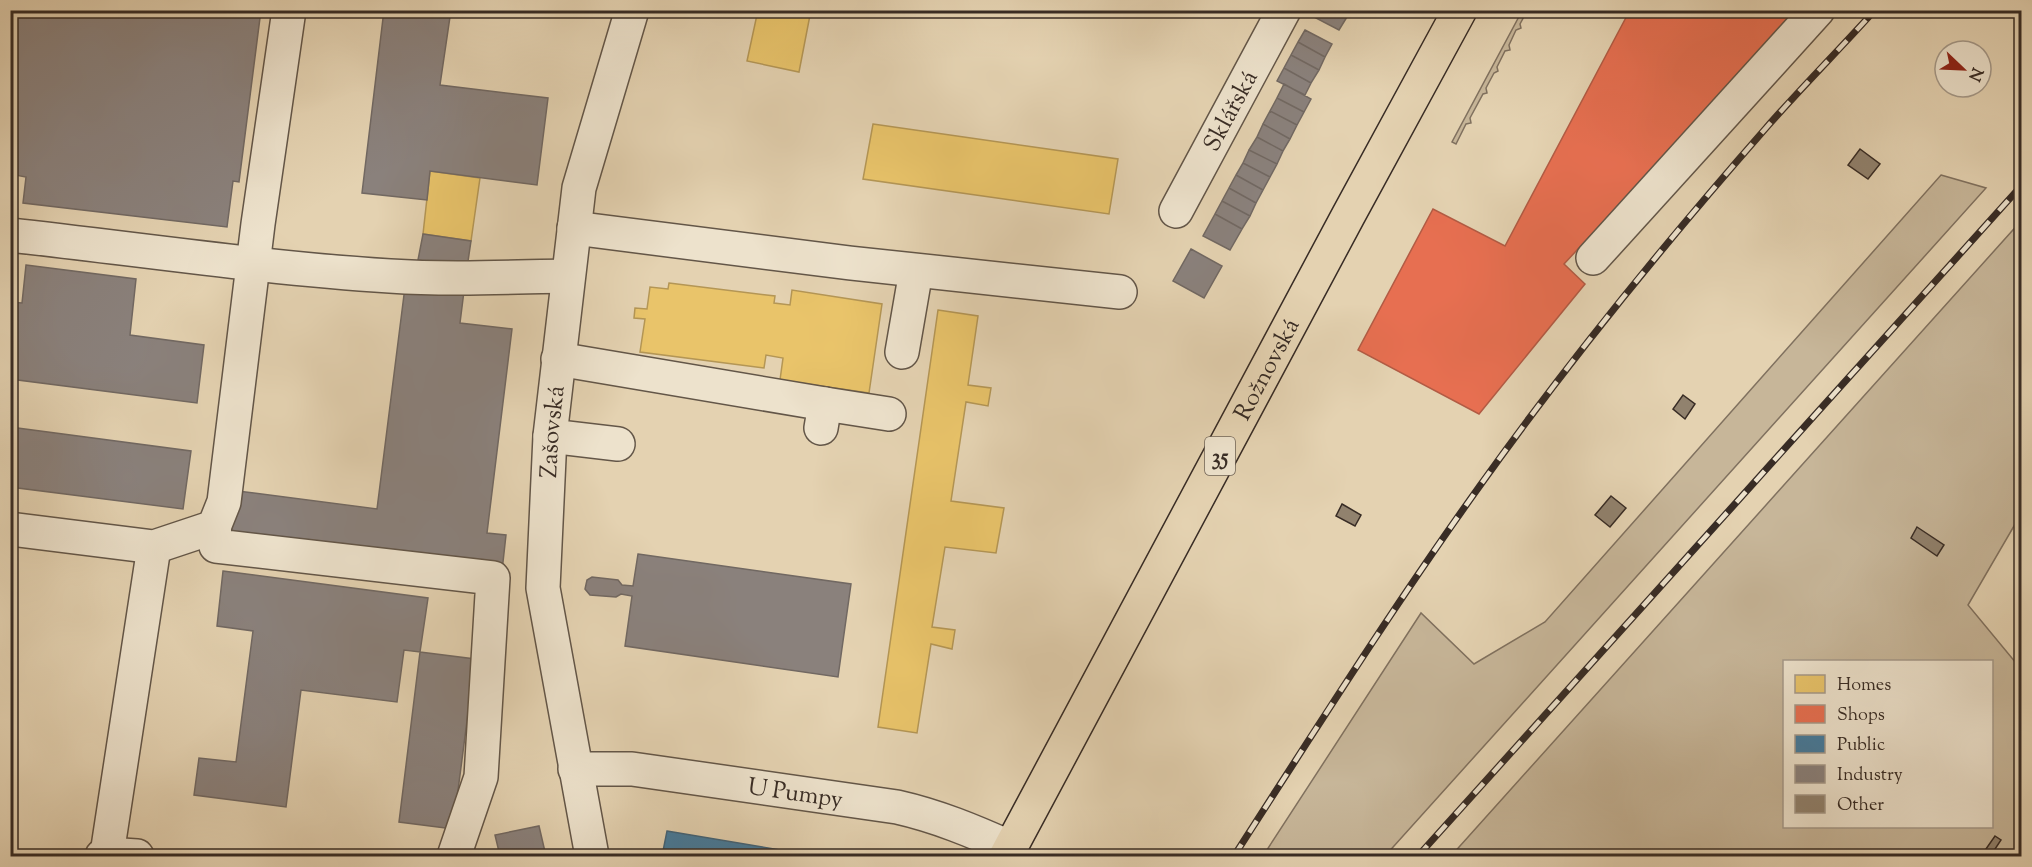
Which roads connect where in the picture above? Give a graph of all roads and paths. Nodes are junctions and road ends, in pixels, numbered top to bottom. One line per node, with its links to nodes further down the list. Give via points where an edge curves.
1 (289, 10): 10 (street)
2 (632, 10): 7 (street, Zašovská, via 579,188)
3 (1284, 10): 6 (street, Sklářská)
4 (1460, 10): 23 (main road, Rožnovská / 35)
5 (1818, 10): 9 (street)
6 (1176, 211)
7 (573, 228): 11 (street); 12 (street, Zašovská)
8 (10, 235): 10 (street)
9 (1593, 258)
10 (254, 263): 12 (street, via 391,276); 19 (street, via 224,502)
11 (916, 271): 13 (street); 14 (street)
12 (568, 276): 15 (street, Zašovská)
13 (1119, 292)
14 (902, 352)
15 (558, 359): 16 (street, via 823,416); 17 (street, Zašovská)
16 (889, 414)
17 (550, 436): 18 (street); 22 (street, Zašovská, via 543,588)
18 (618, 444)
19 (214, 526): 21 (street); 25 (street, via 216,546 493,578 481,777)
20 (10, 529): 21 (street)
21 (154, 547): 24 (street)
22 (575, 769): 23 (street, U Pumpy, via 632,769 897,807 951,822); 26 (street, Zašovská)
23 (1008, 852)
24 (116, 856)
25 (454, 856)
26 (592, 856)

